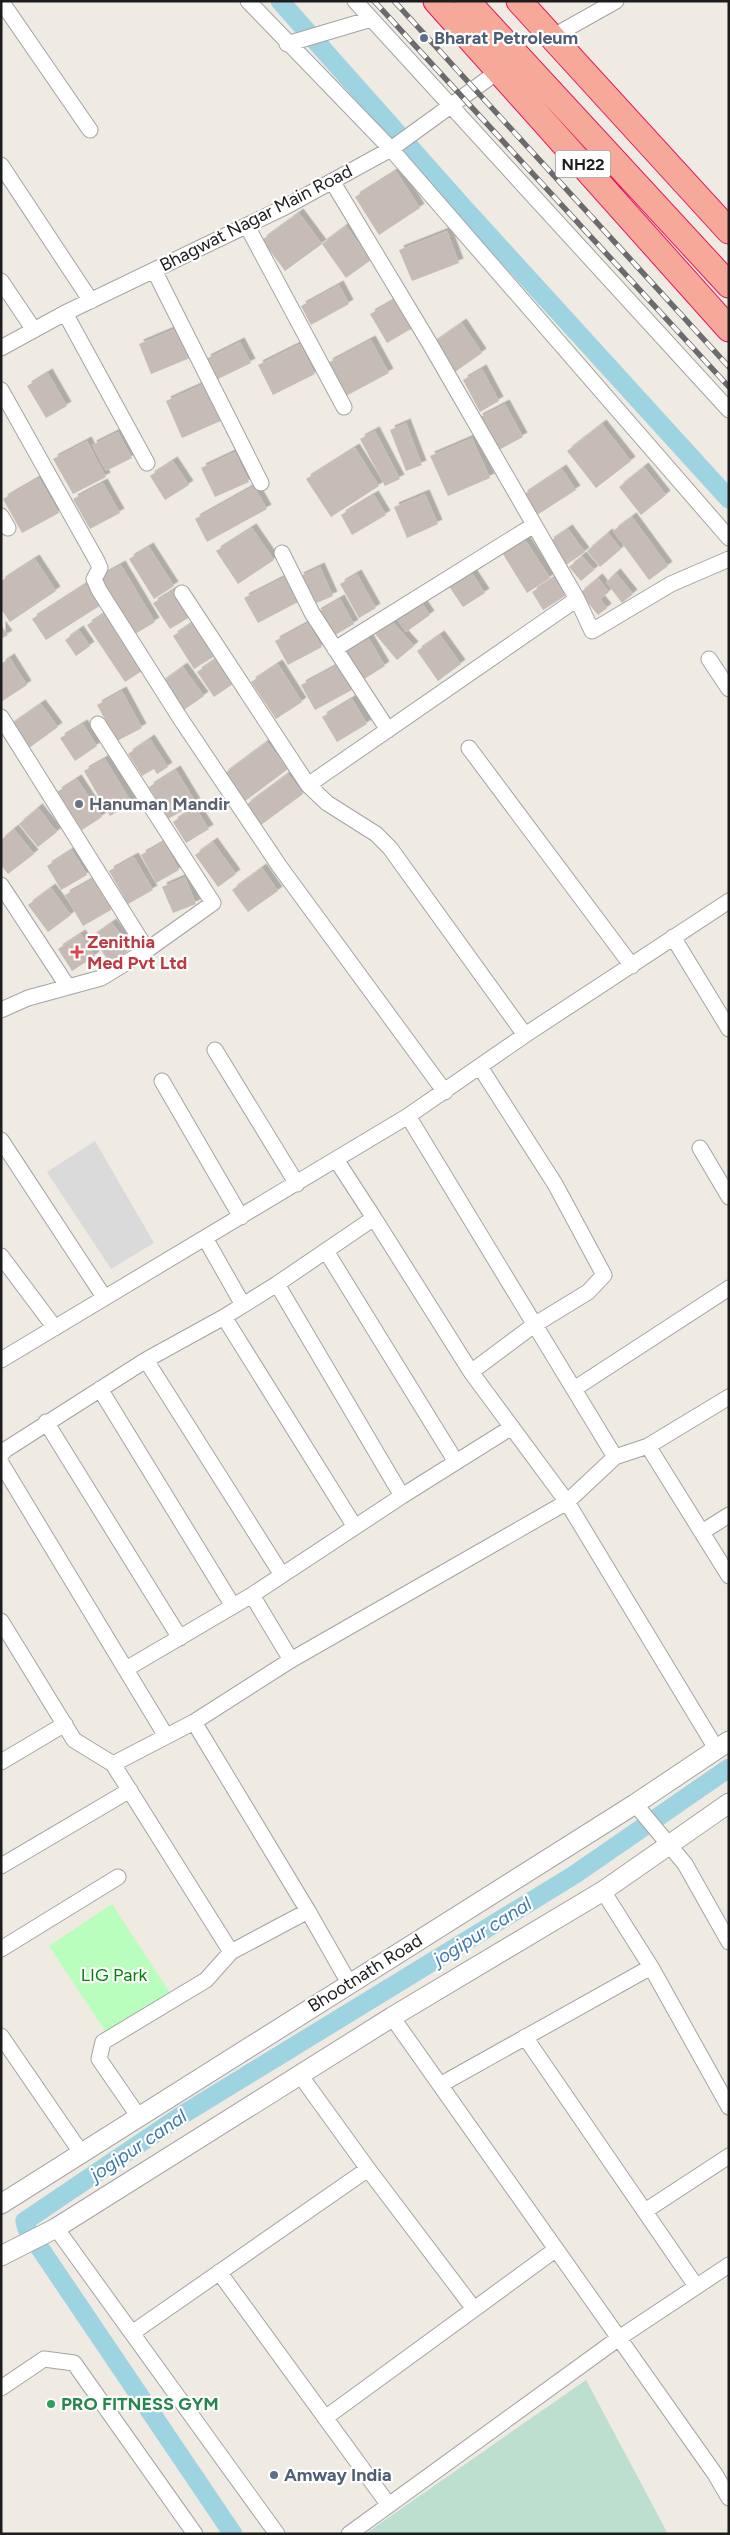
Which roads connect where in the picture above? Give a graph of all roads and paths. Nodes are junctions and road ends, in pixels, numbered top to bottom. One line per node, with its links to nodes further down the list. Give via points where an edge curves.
1 (1, 1): 13 (street)
2 (248, 1): 10 (street)
3 (355, 1): 8 (street)
4 (436, 1): 11 (highway, NH22)
5 (467, 1): 21 (highway)
6 (519, 1): 9 (highway)
7 (616, 1): 9 (street)
8 (371, 20): 10 (street); 12 (street)
9 (552, 37): 18 (highway)
10 (288, 44): 14 (street)
11 (500, 70): 12 (street, Bhagwat Nagar Main Road); 24 (highway, NH22)
12 (450, 108): 14 (street, Bhagwat Nagar Main Road); 29 (street)
13 (90, 130)
14 (394, 147): 16 (street, Bhagwat Nagar Main Road); 33 (street)
15 (1, 165): 22 (street)
16 (332, 181): 17 (street, Bhagwat Nagar Main Road); 32 (street)
17 (247, 226): 19 (street, Bhagwat Nagar Main Road); 28 (street)
18 (729, 231)
19 (154, 270): 22 (street, Bhagwat Nagar Main Road); 31 (street)
20 (1, 281): 25 (street)
21 (729, 285)
22 (91, 300): 23 (street, Bhagwat Nagar Main Road)
23 (65, 313): 25 (street, Bhagwat Nagar Main Road); 30 (street)
24 (729, 329)
25 (34, 330): 26 (street, Bhagwat Nagar Main Road)
26 (2, 346)
27 (1, 390): 58 (street, via 98,561 100,568 94,579 98,590 280,867)
28 (344, 406)
29 (729, 410)
30 (147, 464)
31 (262, 483)
32 (534, 525): 37 (street); 38 (street)
33 (729, 538)
34 (282, 553): 38 (street, via 306,603)
35 (729, 559): 37 (street, via 671,584 592,631)
36 (182, 593): 45 (street)
37 (577, 599): 43 (street)
38 (335, 649): 43 (street)
39 (709, 659): 40 (street)
40 (729, 689)
41 (1, 717): 49 (street)
42 (98, 724): 49 (street, via 213,903)
43 (388, 730): 45 (street)
44 (469, 748): 50 (street)
45 (308, 785): 54 (street, via 327,803 376,834 390,848)
46 (1, 885): 51 (street)
47 (729, 901): 48 (street)
48 (674, 936): 50 (street); 53 (street)
49 (147, 950): 51 (street, via 101,978)
50 (632, 966): 54 (street)
51 (68, 987): 52 (street, via 28,998)
52 (1, 1010)
53 (729, 1029)
54 (524, 1035): 56 (street)
55 (215, 1050): 63 (street)
56 (480, 1067): 58 (street); 75 (street, via 555,1184 604,1275 588,1292)
57 (162, 1081): 65 (street)
58 (445, 1092): 59 (street)
59 (408, 1116): 62 (street); 75 (street)
60 (1, 1140): 72 (street)
61 (700, 1148): 64 (street)
62 (337, 1161): 63 (street); 66 (street)
63 (297, 1184): 65 (street)
64 (729, 1197)
65 (241, 1217): 67 (street)
66 (374, 1218): 68 (street); 79 (street)
67 (206, 1238): 72 (street); 73 (street)
68 (326, 1251): 70 (street); 88 (street)
69 (1, 1256): 76 (street)
70 (277, 1284): 73 (street); 90 (street)
71 (729, 1288): 81 (street)
72 (104, 1297): 76 (street)
73 (243, 1305): 74 (street)
74 (224, 1317): 78 (street); 93 (street)
75 (534, 1325): 79 (street); 81 (street)
76 (55, 1328): 77 (street)
77 (1, 1360)
78 (146, 1360): 80 (street); 95 (street)
79 (471, 1372): 84 (street)
80 (100, 1389): 83 (street); 98 (street)
81 (574, 1390): 87 (street)
82 (729, 1397): 85 (street)
83 (46, 1422): 86 (street); 100 (street)
84 (512, 1427): 88 (street); 91 (street)
85 (648, 1446): 87 (street); 94 (street)
86 (1, 1455)
87 (615, 1458): 91 (street)
88 (456, 1462): 90 (street)
89 (1, 1463): 102 (street)
90 (402, 1496): 93 (street)
91 (567, 1502): 101 (street); 106 (street)
92 (729, 1515): 94 (street)
93 (355, 1527): 95 (street)
94 (702, 1532): 96 (street)
95 (282, 1575): 97 (street)
96 (729, 1576)
97 (252, 1595): 98 (street); 101 (street)
98 (233, 1606): 100 (street)
99 (1, 1621): 104 (street)
100 (180, 1638): 102 (street)
101 (291, 1660): 103 (street)
102 (126, 1669): 105 (street)
103 (194, 1722): 105 (street); 116 (street)
104 (65, 1724): 107 (street); 108 (street, via 74,1740)
105 (166, 1736): 108 (street)
106 (723, 1746): 111 (street, Bhootnath Road)
107 (1, 1762)
108 (113, 1764): 109 (street)
109 (130, 1790): 113 (street); 119 (street)
110 (729, 1803): 112 (street)
111 (640, 1811): 112 (street); 121 (street, Bhootnath Road)
112 (665, 1842): 115 (street); 117 (street, via 685,1864)
113 (1, 1866)
114 (118, 1877): 118 (street)
115 (603, 1891): 120 (street); 122 (street)
116 (308, 1911): 119 (street); 121 (street)
117 (729, 1942)
118 (1, 1949)
119 (231, 1952): 128 (street, via 206,1980 104,2042 99,2059)
120 (651, 1967): 124 (street); 127 (street)
121 (349, 1983): 128 (street, Bhootnath Road)
122 (392, 2017): 125 (street); 126 (street)
123 (1, 2036): 129 (street)
124 (525, 2037): 126 (street); 133 (street)
125 (300, 2075): 131 (street); 134 (street)
126 (440, 2085): 135 (street)
127 (729, 2107)
128 (139, 2117): 129 (street, Bhootnath Road)
129 (82, 2154): 132 (street, Bhootnath Road)
130 (729, 2156): 133 (street)
131 (368, 2169): 138 (street); 140 (street)
132 (1, 2203)
133 (645, 2211): 139 (street)
134 (49, 2231): 136 (street); 141 (street)
135 (555, 2250): 140 (street); 142 (street)
136 (1, 2256)
137 (729, 2265): 139 (street)
138 (219, 2272): 141 (street); 144 (street)
139 (696, 2286): 142 (street)
140 (474, 2309): 144 (street)
141 (132, 2333): 148 (street)
142 (619, 2338): 145 (street); 146 (street)
143 (1, 2388): 147 (street, via 44,2359 74,2363)
144 (325, 2418): 146 (street)
145 (729, 2498)
146 (388, 2504): 149 (street)
147 (195, 2534)
148 (277, 2534)
149 (349, 2534)

